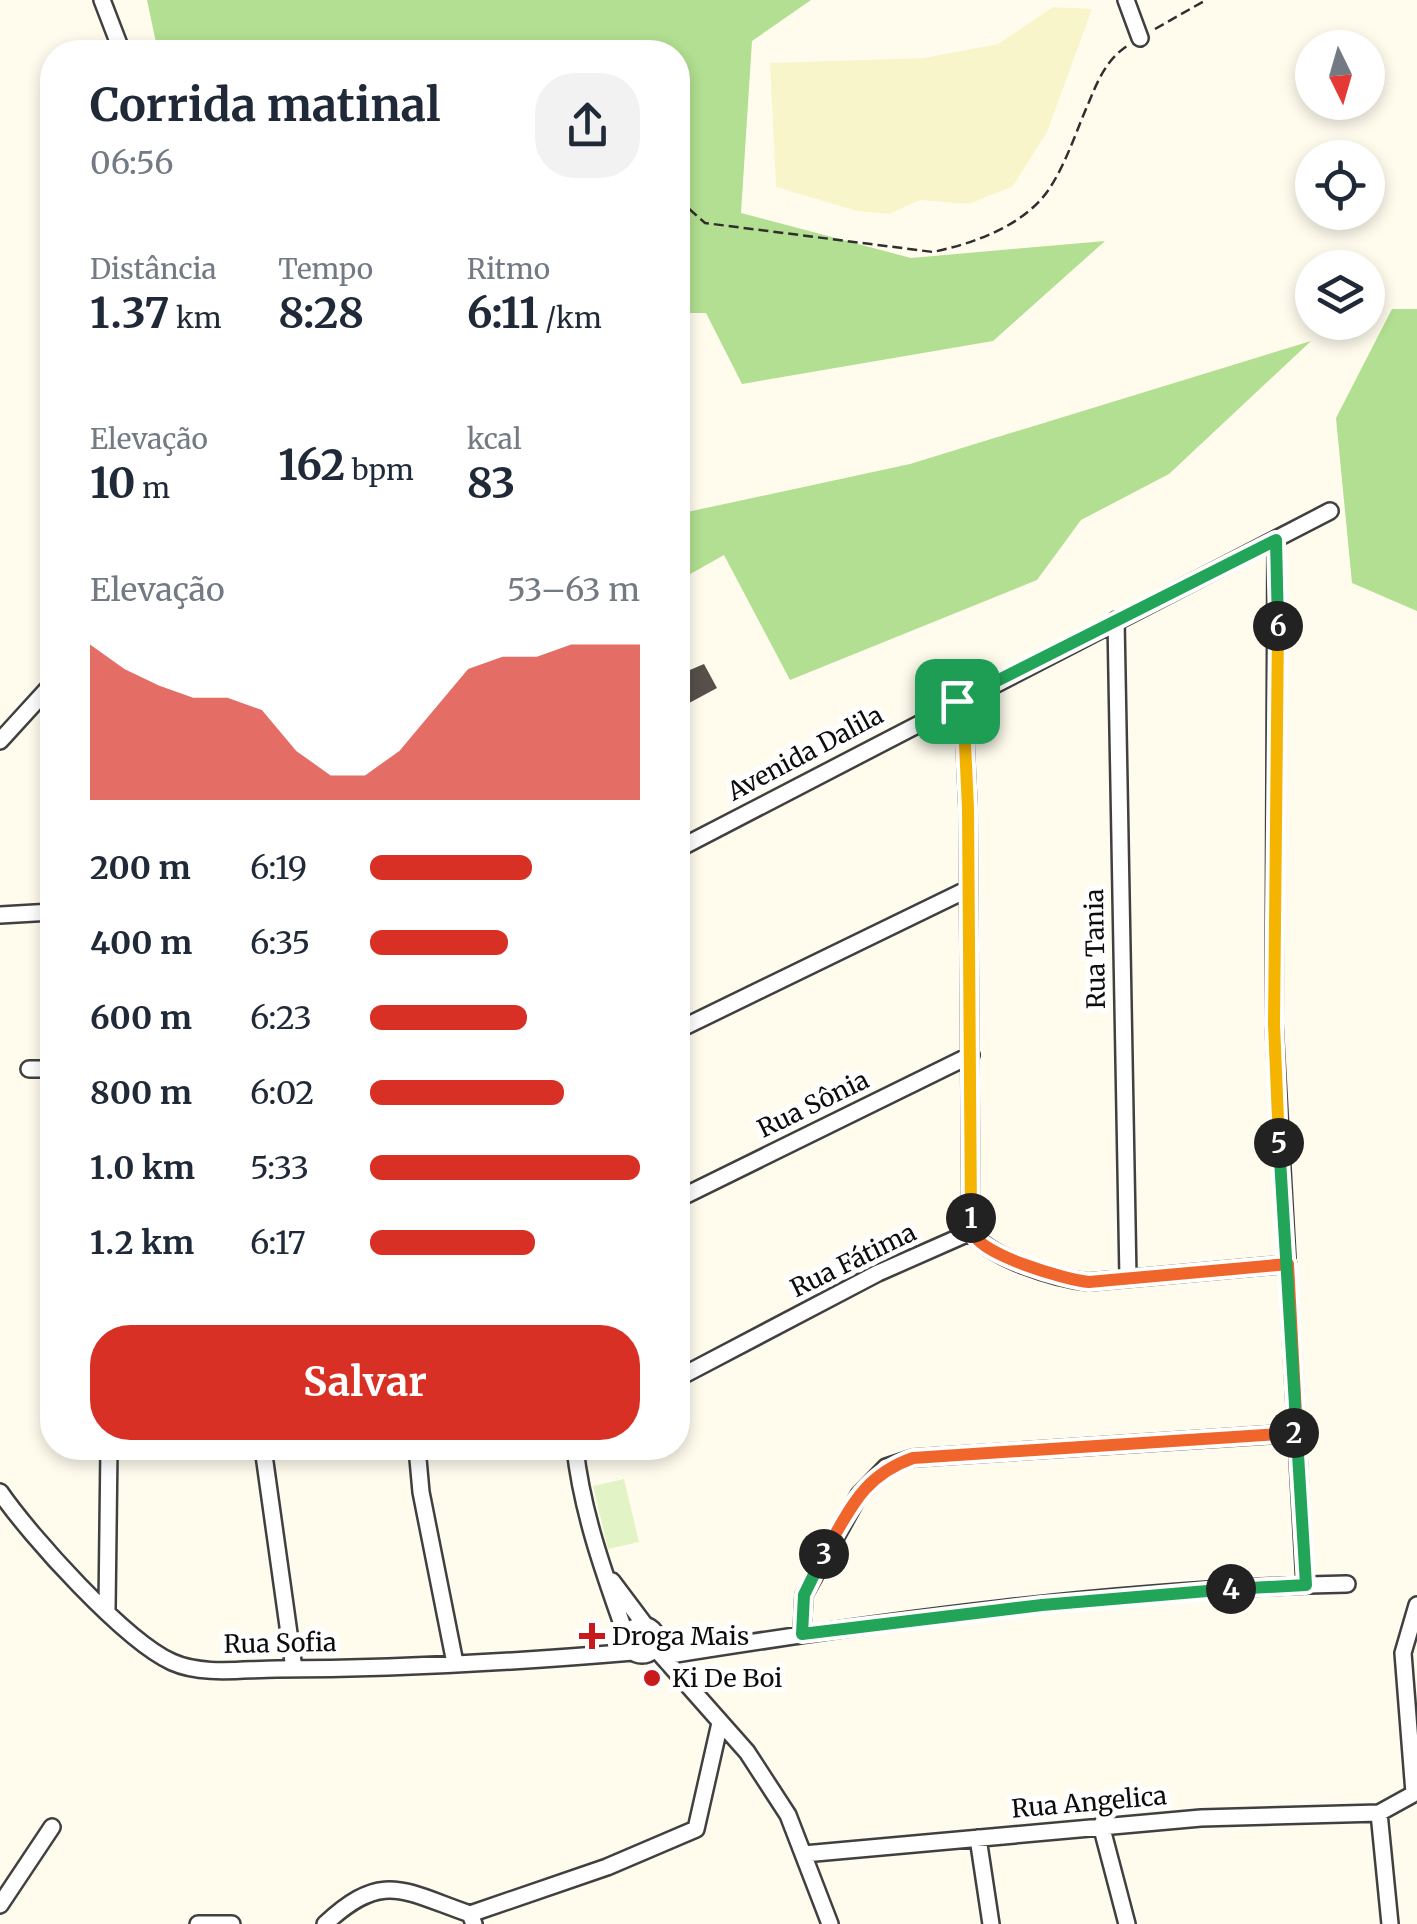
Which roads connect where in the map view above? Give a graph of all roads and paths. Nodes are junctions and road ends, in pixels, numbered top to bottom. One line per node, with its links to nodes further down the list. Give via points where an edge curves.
1 (102, 0): 5 (street)
2 (1126, 0): 4 (street)
3 (1206, 0): 4 (path)
4 (1140, 38): 6 (path, via 1117,52 1099,78 1051,187 1008,226 959,246 933,252 706,224)
5 (117, 40)
6 (690, 210)
7 (1330, 511): 8 (street, Avenida Dalila)
8 (1276, 540): 9 (street, Avenida Dalila); 23 (street, via 1274,1024)
9 (1116, 620): 11 (street, Avenida Dalila); 24 (street, Rua Tania)
10 (40, 697): 12 (street)
11 (957, 701): 13 (street, Avenida Dalila); 14 (street, via 966,768)
12 (0, 741)
13 (690, 843)
14 (968, 889): 17 (street); 18 (street)
15 (40, 913): 16 (street)
16 (0, 915)
17 (690, 1024)
18 (971, 1055): 21 (street, Rua Sônia); 22 (street)
19 (29, 1070): 20 (street)
20 (40, 1070)
21 (690, 1193)
22 (972, 1232): 24 (street, via 1026,1266 1068,1280); 25 (street, Rua Fátima)
23 (1288, 1264): 24 (street); 26 (street)
24 (1128, 1278)
25 (690, 1372)
26 (1297, 1433): 34 (street); 38 (street, via 913,1458 886,1467 868,1483 821,1560 804,1595)
27 (109, 1460): 36 (street)
28 (265, 1460): 42 (street)
29 (418, 1460): 41 (street)
30 (576, 1460): 32 (street)
31 (0, 1492): 36 (street, Rua Sofia)
32 (601, 1566): 37 (street); 39 (street)
33 (1347, 1584): 34 (street)
34 (1306, 1585): 38 (street, via 1079,1602)
35 (1417, 1605): 44 (street, via 1403,1654)
36 (106, 1609): 42 (street, Rua Sofia, via 149,1648 182,1666)
37 (645, 1625): 39 (street, via 632,1629); 40 (street, via 656,1634)
38 (802, 1634): 40 (street)
39 (630, 1645): 40 (street, via 643,1655); 41 (street, Rua Sofia)
40 (660, 1652): 43 (street)
41 (455, 1663): 42 (street, Rua Sofia)
42 (294, 1669)
43 (720, 1723): 49 (street, via 772,1789); 51 (street, via 696,1829)
44 (1416, 1793): 45 (street)
45 (1380, 1812): 46 (street, Rua Angelica); 58 (street)
46 (1101, 1825): 48 (street, Rua Angelica); 57 (street)
47 (52, 1827): 50 (street)
48 (978, 1838): 49 (street, Rua Angelica); 56 (street)
49 (804, 1854): 55 (street)
50 (0, 1906)
51 (472, 1919): 54 (street, via 416,1894 378,1888)
52 (198, 1924): 53 (street)
53 (232, 1924)
54 (325, 1924)
55 (830, 1924)
56 (991, 1924)
57 (1127, 1924)
58 (1390, 1924)

